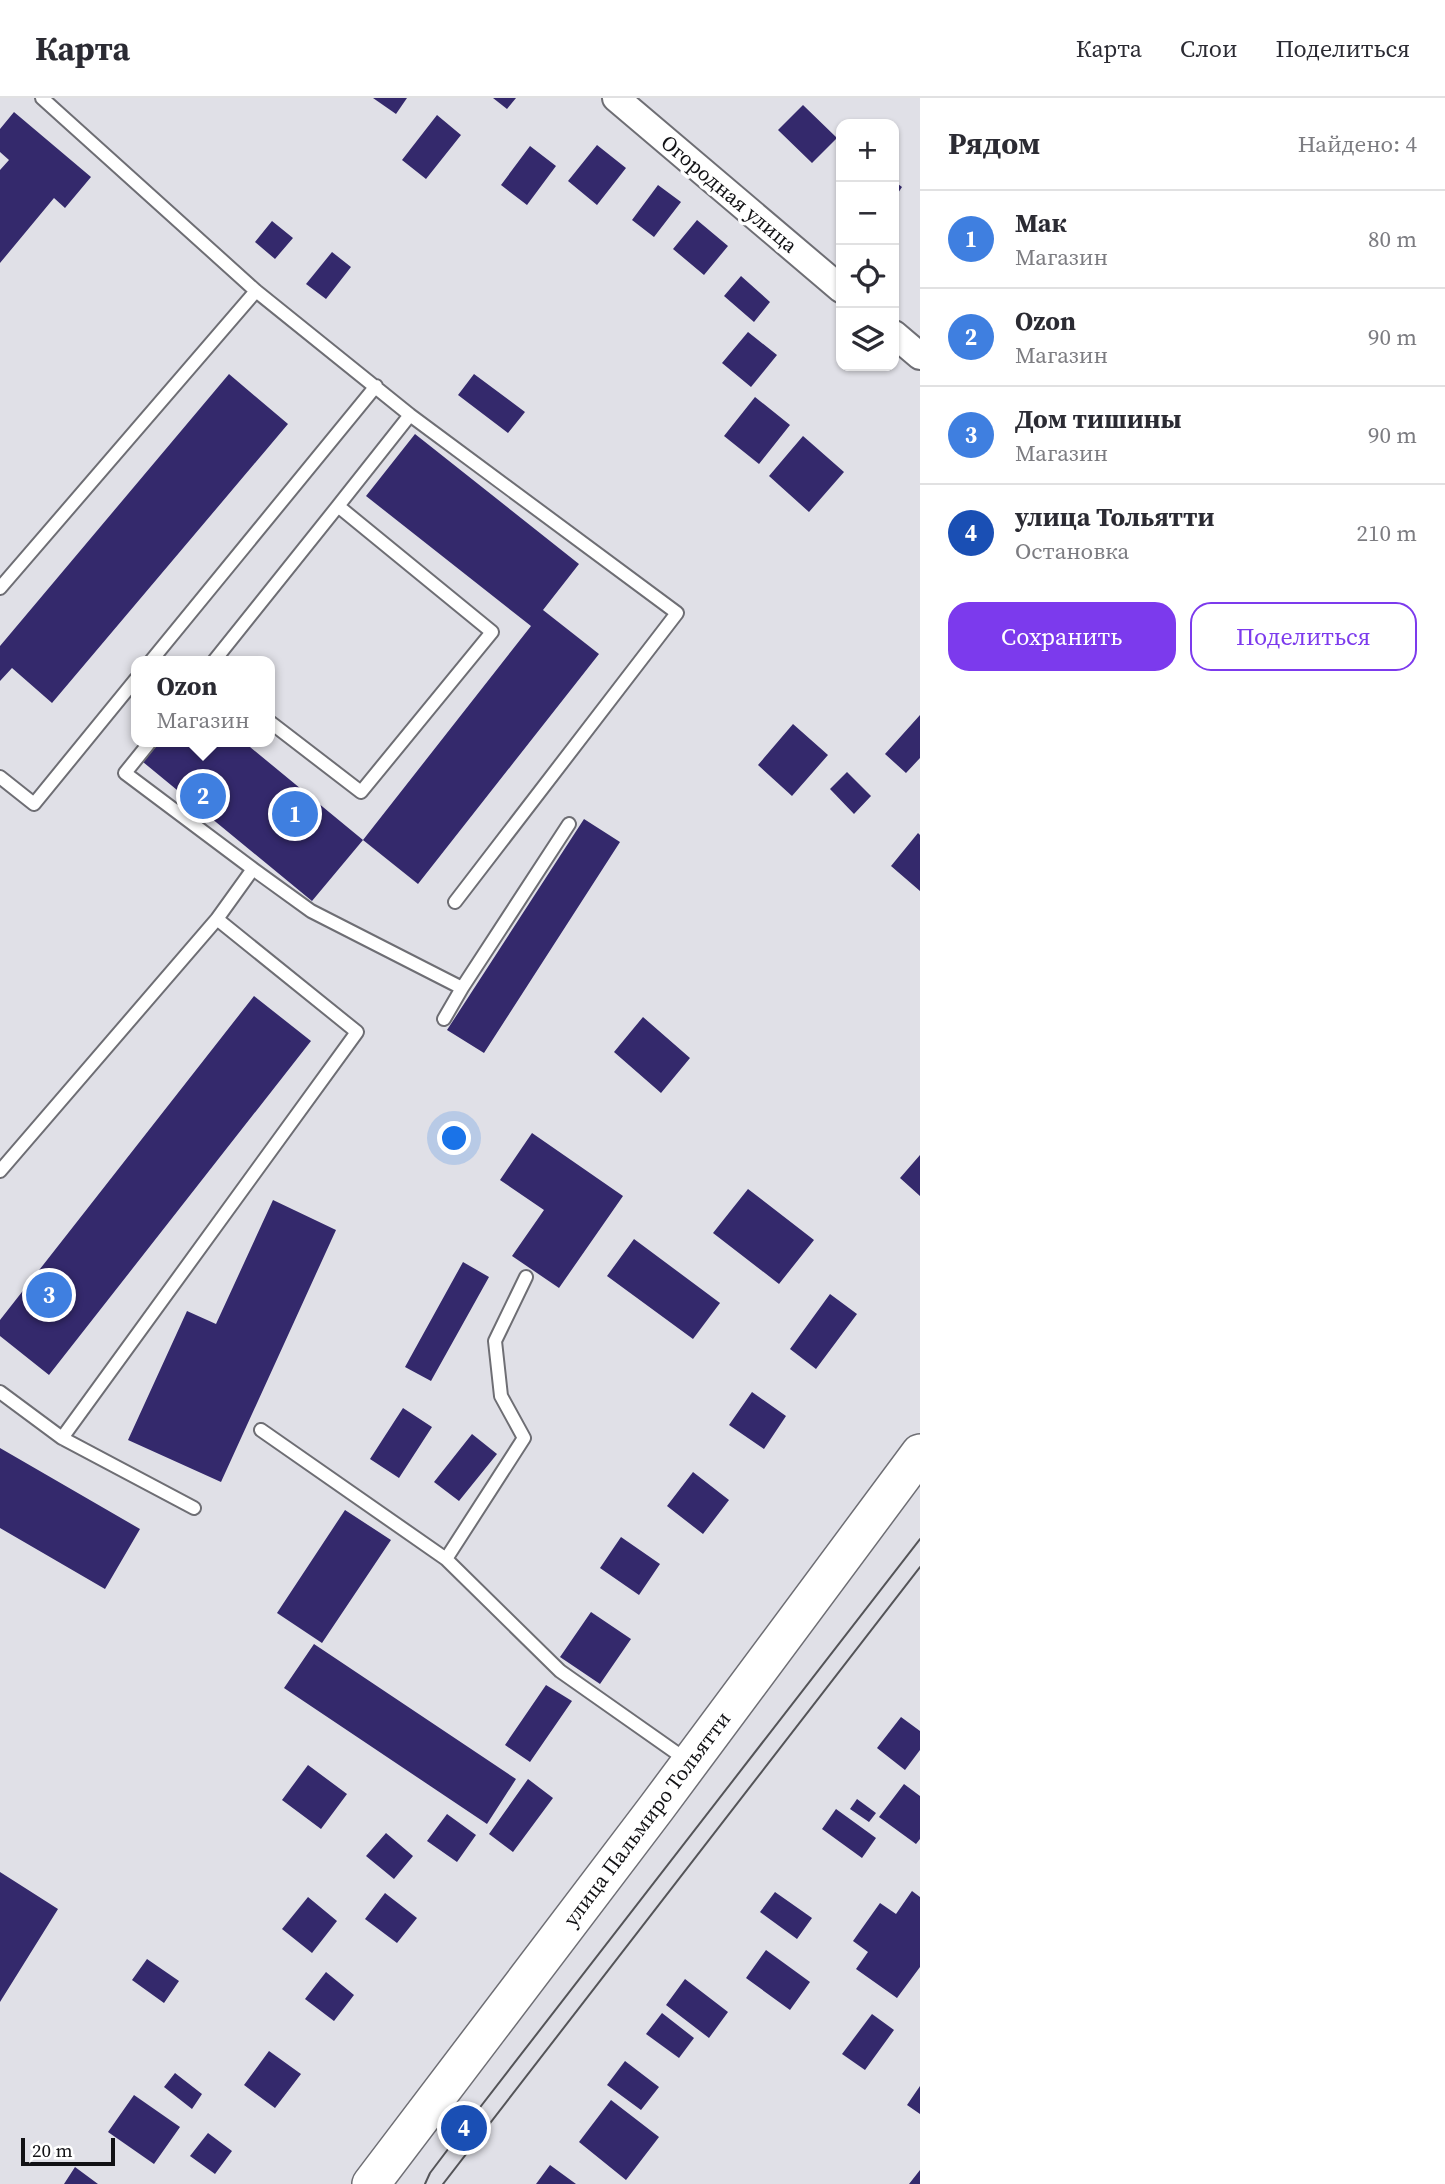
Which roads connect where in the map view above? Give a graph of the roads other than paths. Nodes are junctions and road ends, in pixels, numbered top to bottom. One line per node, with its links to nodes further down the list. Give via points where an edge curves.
1 (42, 98): 4 (lane)
2 (616, 98): 3 (street, Огородная улица)
3 (836, 285)
4 (256, 291): 7 (lane); 10 (lane)
5 (899, 338): 6 (street)
6 (920, 356)
7 (376, 386): 8 (lane); 11 (lane)
8 (410, 415): 9 (lane); 19 (lane, via 677,613)
9 (338, 506): 12 (lane); 14 (lane, via 492,632 361,792)
10 (0, 588)
11 (155, 656)
12 (218, 656)
13 (131, 684): 16 (lane, via 34,804)
14 (275, 726)
15 (146, 747): 18 (lane, via 124,773)
16 (0, 777)
17 (569, 824): 21 (lane)
18 (253, 869): 20 (lane); 21 (lane, via 311,911)
19 (455, 902)
20 (217, 919): 23 (lane); 27 (lane, via 357,1031)
21 (462, 988): 22 (lane)
22 (444, 1019)
23 (0, 1171)
24 (526, 1277): 30 (lane, via 495,1340 501,1396 524,1438)
25 (0, 1392): 27 (lane)
26 (261, 1430): 30 (lane)
27 (62, 1438): 29 (lane)
28 (920, 1453): 31 (street, улица Пальмиро Тольятти)
29 (194, 1508)
30 (446, 1559): 31 (lane, via 560,1671)
31 (690, 1762): 32 (street, улица Пальмиро Тольятти)
32 (371, 2184)

